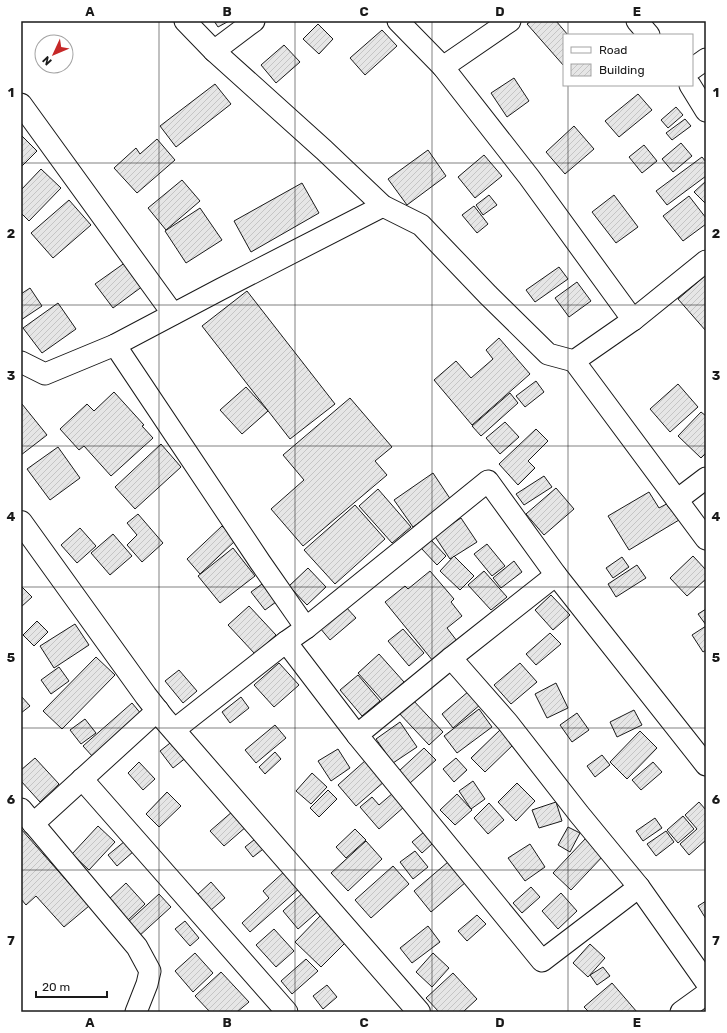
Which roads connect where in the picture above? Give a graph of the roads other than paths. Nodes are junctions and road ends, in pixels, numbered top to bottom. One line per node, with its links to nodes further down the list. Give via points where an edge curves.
1 (185, 21): 7 (street)
2 (254, 21): 7 (street)
3 (398, 21): 9 (street)
4 (510, 21): 9 (street)
5 (636, 21): 6 (street)
6 (648, 34)
7 (214, 51): 14 (street)
8 (706, 59): 10 (street)
9 (443, 67): 17 (street, via 528,176)
10 (693, 68)
11 (691, 86): 13 (street)
12 (21, 104): 16 (street)
13 (706, 111)
14 (383, 206): 16 (street); 19 (street, via 421,225 548,354)
15 (706, 261): 17 (street)
16 (173, 314): 18 (street)
17 (633, 320): 19 (street)
18 (115, 345): 20 (street, via 45,374); 26 (street)
19 (574, 361): 22 (street)
20 (21, 362)
21 (706, 478): 22 (street)
22 (677, 500): 24 (street)
23 (21, 522): 29 (street)
24 (706, 539)
25 (556, 575): 26 (street, via 488,481); 28 (street); 32 (street)
26 (306, 628): 27 (street)
27 (286, 642): 30 (street); 31 (street)
28 (451, 658): 31 (street); 35 (street, via 508,723)
29 (158, 710): 30 (street); 33 (street)
30 (174, 730): 40 (street)
31 (357, 735): 35 (street, via 542,961)
32 (706, 765)
33 (82, 779): 34 (street); 39 (street)
34 (27, 816): 38 (street, via 137,947 150,971)
35 (639, 887): 36 (street)
36 (706, 982)
37 (706, 994): 41 (street)
38 (136, 1012)
39 (287, 1012)
40 (419, 1012)
41 (681, 1012)

